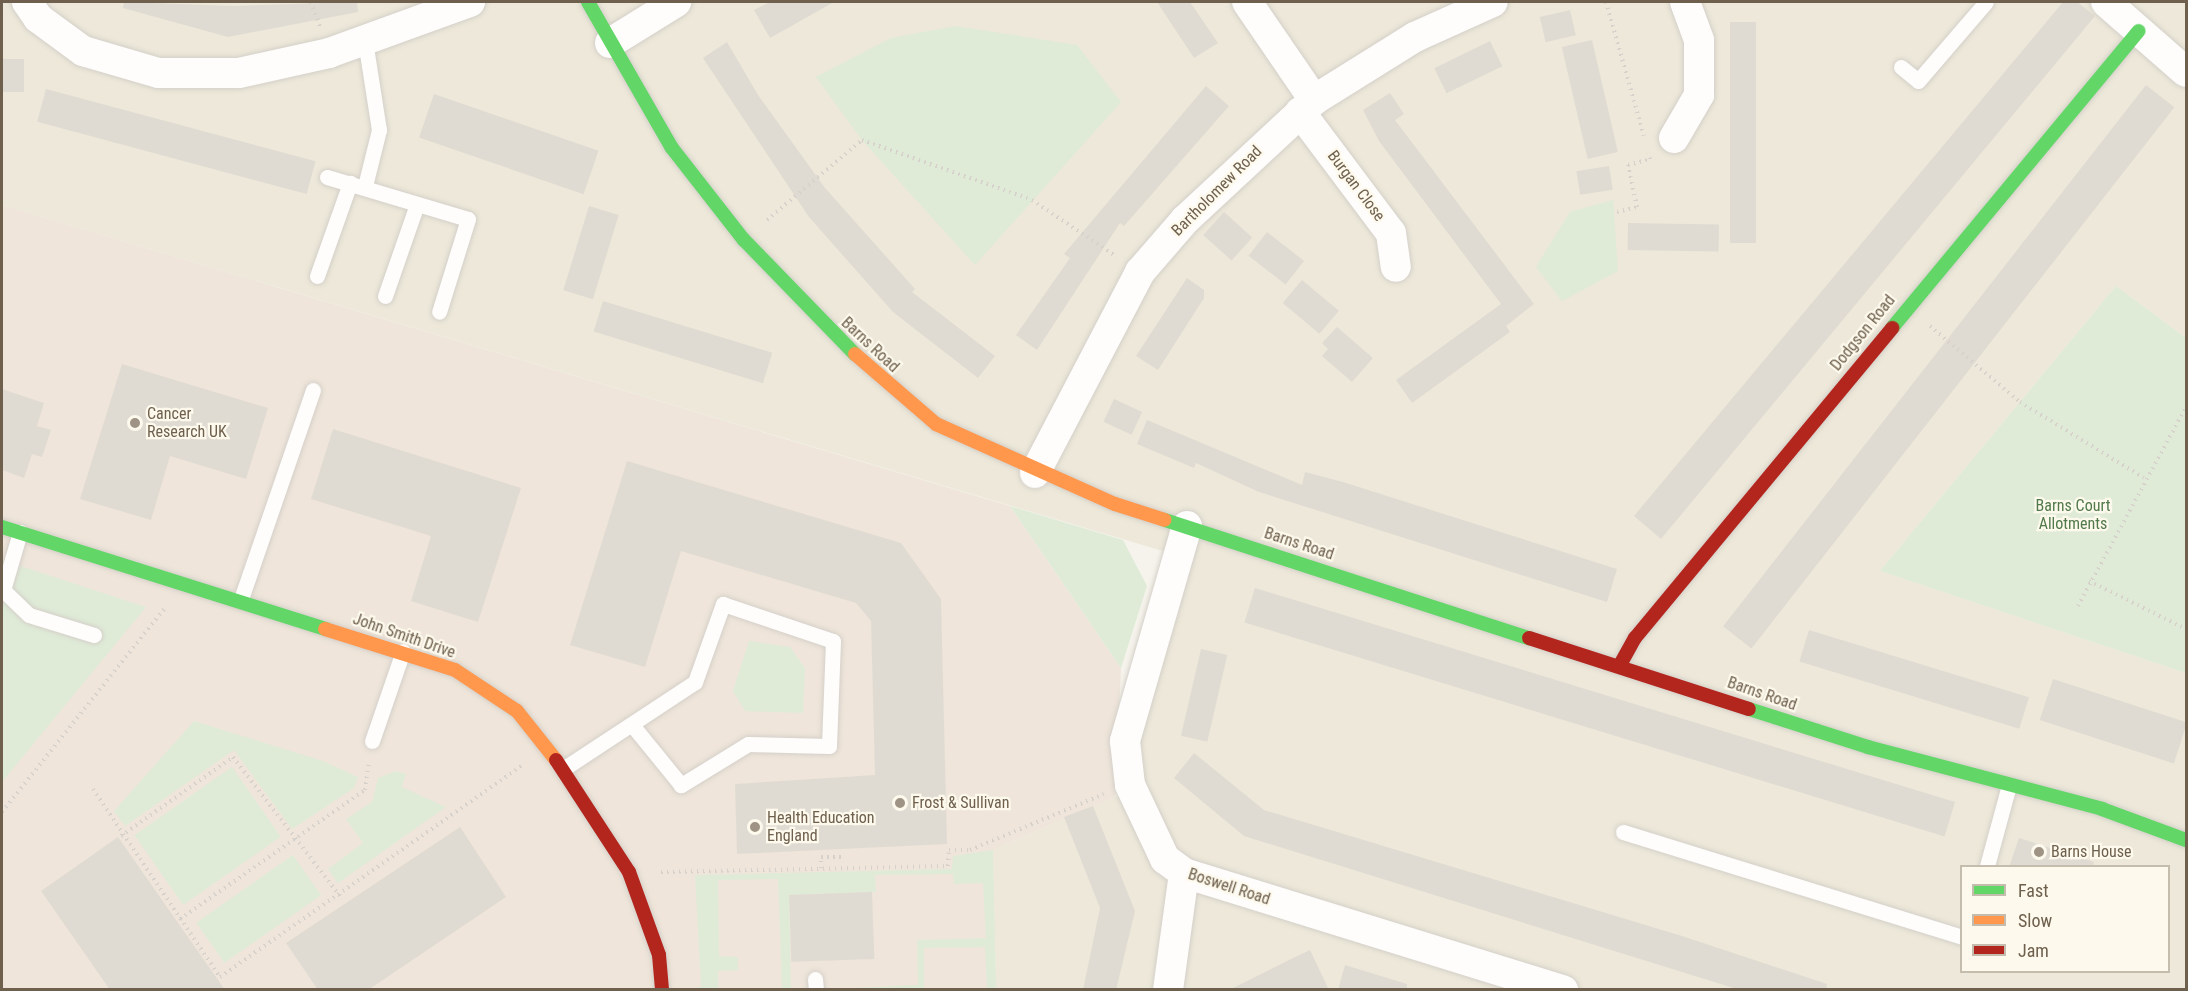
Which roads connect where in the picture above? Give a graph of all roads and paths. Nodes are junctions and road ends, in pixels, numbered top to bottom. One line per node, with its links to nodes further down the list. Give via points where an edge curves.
1 (27, 2): 12 (street, via 38,18 83,51 158,73 239,73)
2 (470, 2): 12 (street)
3 (588, 2): 13 (street, Barns Road)
4 (676, 2): 13 (street)
5 (1247, 2): 16 (street, Burgan Close)
6 (1493, 2): 16 (street, Bartholomew Road, via 1415,37)
7 (1606, 2): 17 (path)
8 (1685, 2): 18 (street, via 1699,40 1699,95)
9 (1986, 2): 14 (lane, via 1918,81)
10 (2106, 2): 11 (street)
11 (2139, 30): 15 (street); 28 (street, Dodgson Road)
12 (365, 40): 20 (lane, via 379,130)
13 (610, 43): 23 (street, Barns Road, via 672,148)
14 (1902, 67)
15 (2187, 72)
16 (1307, 106): 24 (street, Burgan Close, via 1391,233); 25 (street, Bartholomew Road, via 1239,165)
17 (1645, 138): 18 (path); 22 (path, via 1650,159 1628,165 1637,207)
18 (1674, 138)
19 (327, 177): 20 (lane)
20 (357, 184): 21 (lane); 26 (lane)
21 (417, 204): 27 (lane); 29 (lane, via 468,219)
22 (1617, 212)
23 (744, 240): 25 (path, via 862,140 1032,200); 32 (street, Barns Road, via 869,369 936,424)
24 (1395, 267)
25 (1140, 272): 32 (street, Bartholomew Road)
26 (316, 276)
27 (385, 296)
28 (1907, 306): 33 (path, via 2020,402); 45 (street, Dodgson Road, via 1635,638)
29 (439, 312)
30 (313, 390): 40 (lane)
31 (2187, 407): 33 (path)
32 (1035, 472): 34 (street, Barns Road)
33 (2144, 478): 39 (path)
34 (1187, 526): 45 (street, Barns Road); 50 (street, Boswell Road, via 1125,741)
35 (2, 527): 36 (street, John Smith Drive)
36 (20, 532): 37 (lane); 38 (street, John Smith Drive)
37 (7, 556): 43 (lane, via 3,590 29,615)
38 (182, 581): 40 (street, John Smith Drive); 53 (path)
39 (2089, 581): 41 (path); 42 (path)
40 (241, 599): 44 (street, John Smith Drive)
41 (2079, 606)
42 (2187, 629)
43 (94, 636)
44 (403, 651): 47 (lane); 48 (street, John Smith Drive, via 455,670 517,711)
45 (1622, 663): 51 (street, Barns Road, via 1868,747)
46 (632, 725): 46 (lane, via 696,682 723,604 833,640 830,746 748,744 681,785); 49 (lane)
47 (372, 741): 56 (path, via 365,790)
48 (547, 749): 49 (street, John Smith Drive); 63 (path)
49 (563, 768): 61 (street, John Smith Drive)
50 (1130, 785): 60 (path, via 970,850 949,850 948,866); 62 (street, Boswell Road, via 1165,859)
51 (2009, 785): 57 (street, Barns Road, via 2102,809); 59 (lane)
52 (93, 789): 55 (path)
53 (2, 812)
54 (1623, 832): 66 (lane)
55 (121, 836): 56 (path, via 233,757); 65 (path)
56 (294, 839): 63 (path); 65 (path)
57 (2187, 840)
58 (842, 856): 60 (path, via 821,857)
59 (1988, 865)
60 (821, 868): 61 (path)
61 (629, 872): 67 (street, John Smith Drive, via 659,955)
62 (1184, 873): 68 (street); 69 (street, Boswell Road)
63 (337, 892): 64 (path); 65 (path, via 220,977)
64 (341, 897)
65 (180, 919)
66 (1960, 936)
67 (662, 990)
68 (1168, 990)
69 (1563, 990)

